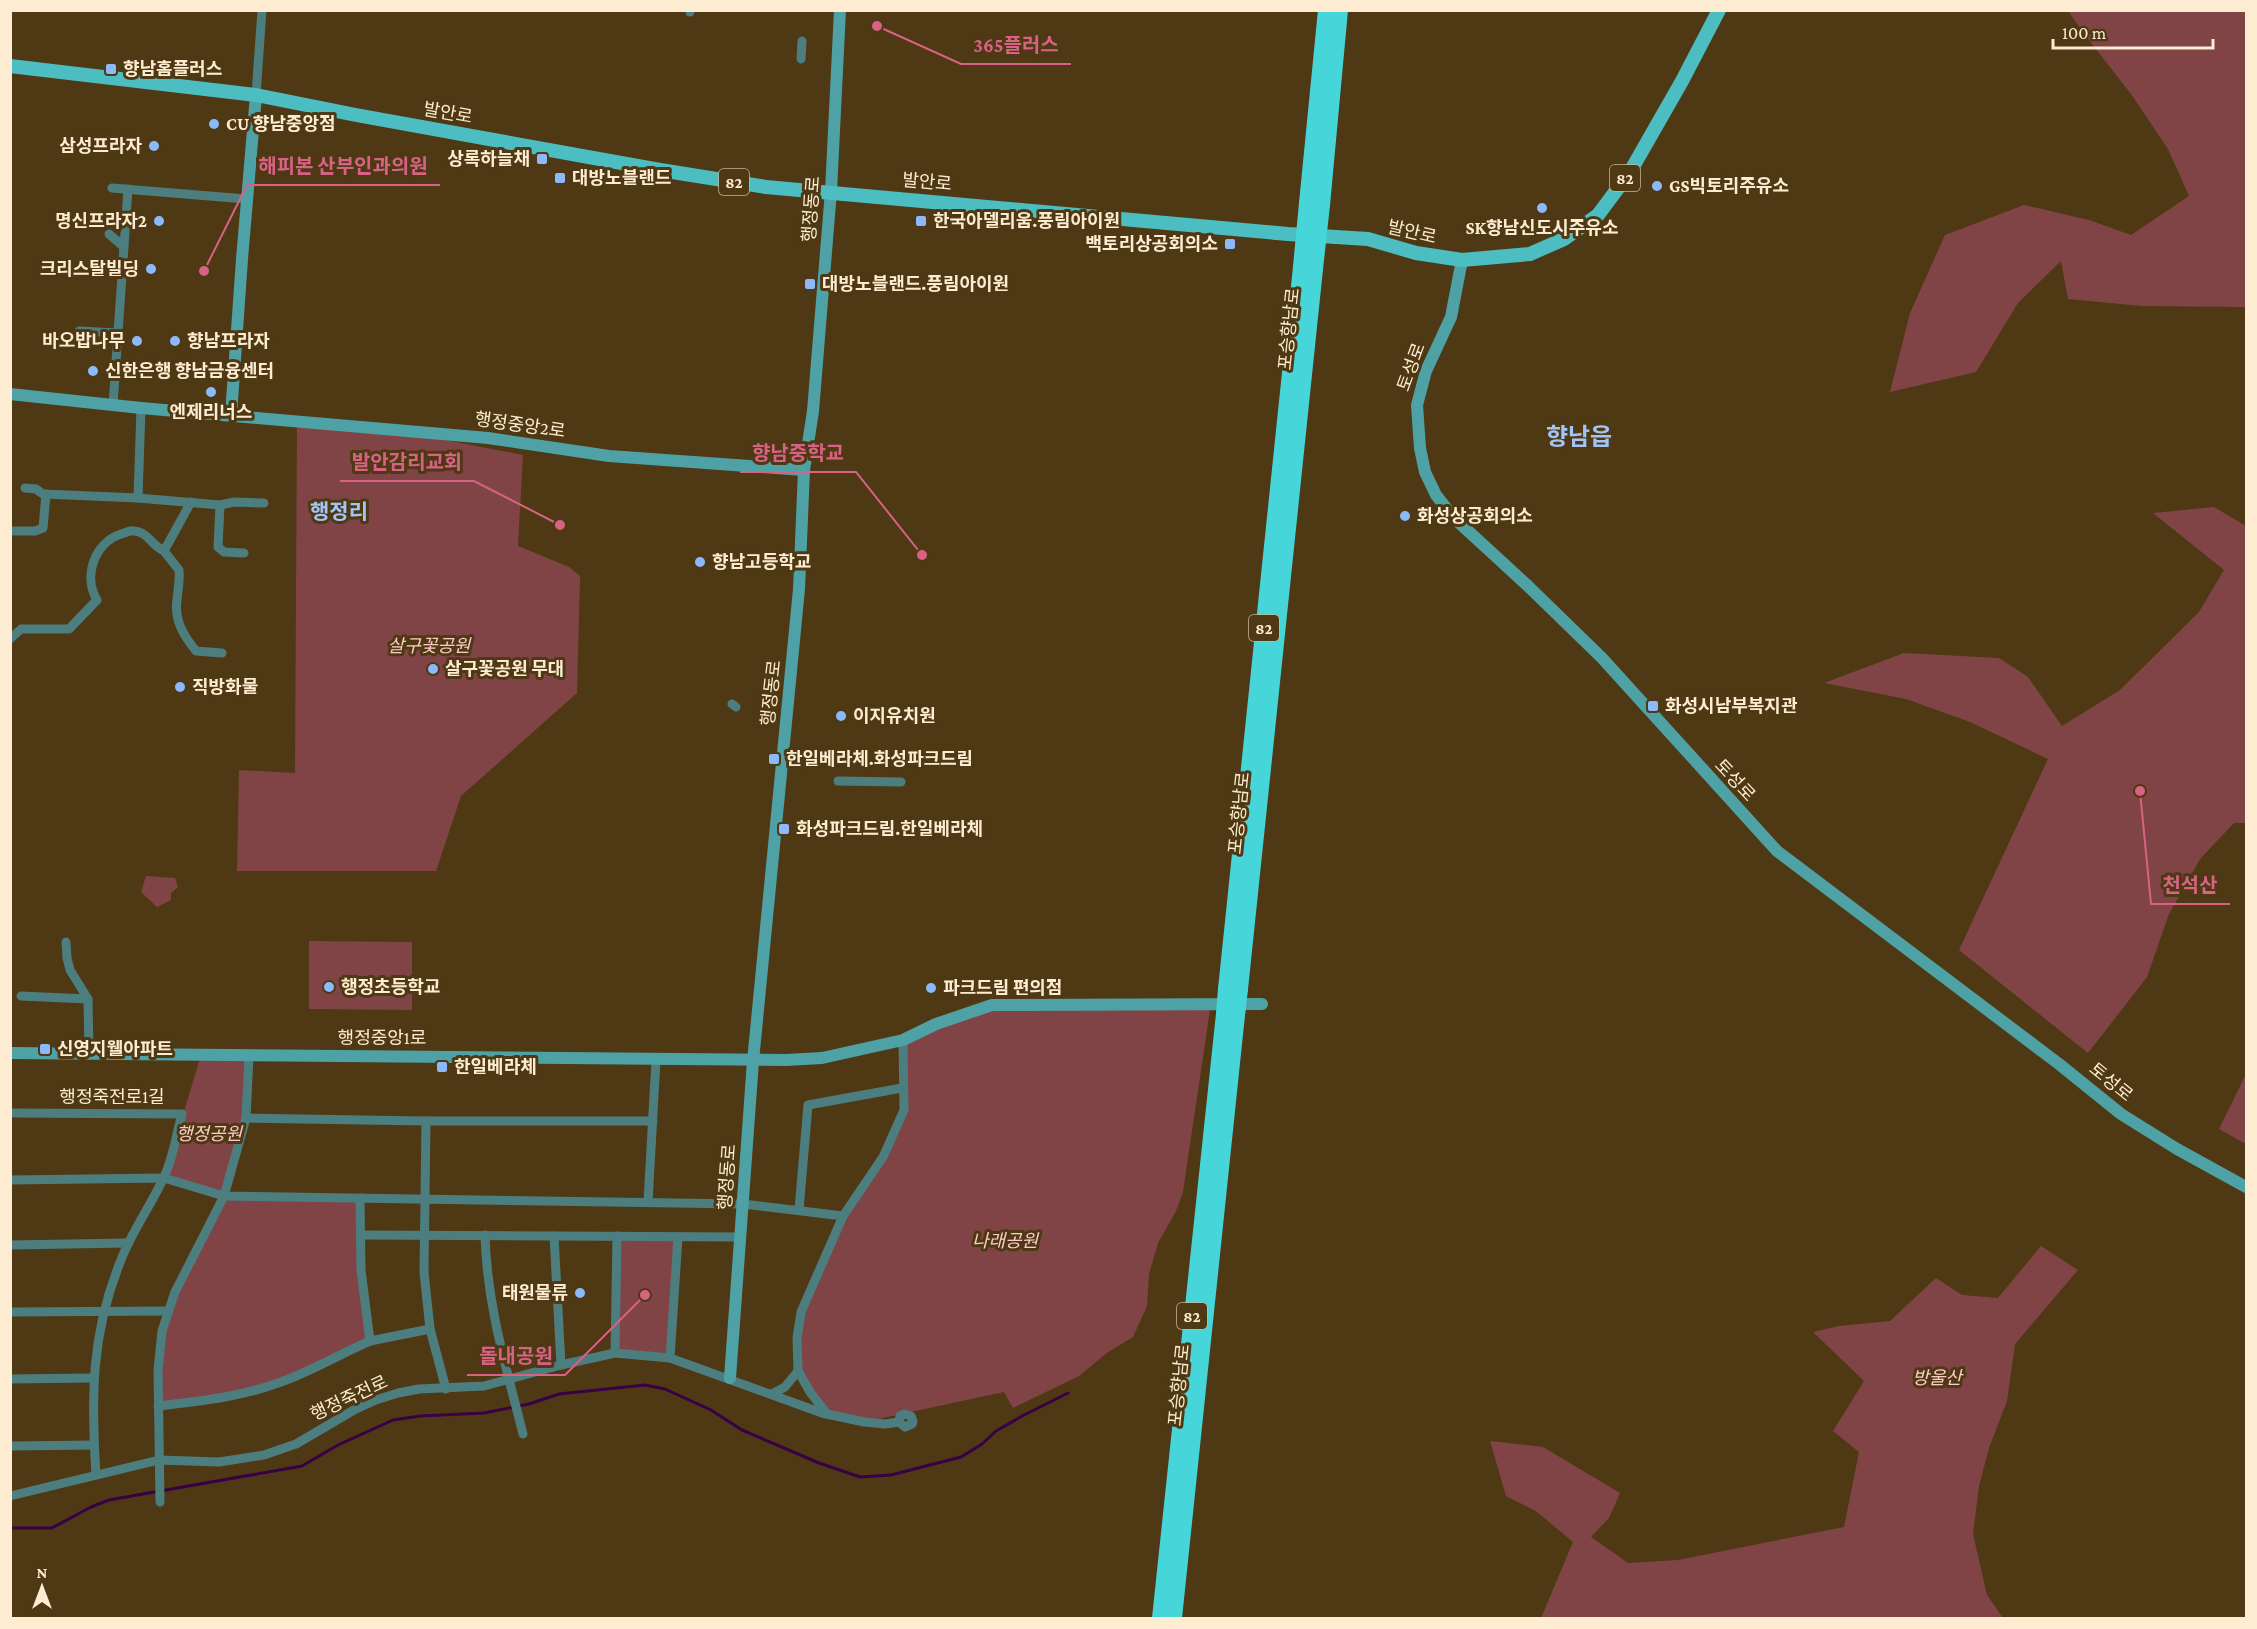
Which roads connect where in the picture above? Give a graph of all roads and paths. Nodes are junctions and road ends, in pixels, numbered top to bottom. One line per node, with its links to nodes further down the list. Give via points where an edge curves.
1 (262, 10): 9 (street)
2 (840, 10): 12 (street, 행정동로)
3 (1326, 10): 14 (highway, 포승향남로 / 82)
4 (1342, 10): 14 (highway, 포승향남로 / 82)
5 (1719, 10): 17 (main road, 발안로 / 82, via 1630,172 1598,214 1564,238 1530,254)
6 (802, 41): 7 (street)
7 (801, 59)
8 (10, 66): 9 (main road, 발안로 / 82)
9 (256, 95): 12 (main road, 발안로 / 82, via 660,170 766,187); 13 (street)
10 (112, 188): 11 (street)
11 (128, 189): 13 (street, via 187,189); 16 (street)
12 (831, 191): 17 (main road, 발안로 / 82, via 1368,239 1416,253); 26 (street, 행정동로, via 813,411)
13 (246, 199): 25 (street)
14 (1314, 204): 44 (highway, 포승향남로 / 82, bridge)
15 (109, 234): 16 (street)
16 (124, 247): 19 (street)
17 (1462, 260): 58 (street, 토성로, via 1451,317 1426,371 1416,405 1425,472 1454,518 1602,658 1777,851 2121,1114)
18 (107, 266): 19 (street)
19 (122, 267): 21 (street)
20 (79, 331): 21 (street)
21 (115, 338): 23 (street)
22 (10, 394): 23 (street, 행정중앙2로)
23 (112, 405): 24 (street, 행정중앙2로)
24 (141, 408): 25 (street, 행정중앙2로); 29 (street)
25 (231, 415): 26 (street, 행정중앙2로, via 488,438 609,456)
26 (804, 470): 50 (street, 행정동로, via 799,589)
27 (25, 488): 28 (street)
28 (46, 494): 29 (street); 33 (street, via 43,528)
29 (138, 498): 30 (street)
30 (191, 502): 32 (street); 34 (street)
31 (264, 503): 32 (street)
32 (220, 505): 35 (street, via 218,547 224,552)
33 (14, 531)
34 (164, 551): 36 (street, via 153,546 145,534 132,530 112,537 103,545 92,568 97,600 69,629 21,629); 37 (street, via 179,570 176,609 181,630 196,651)
35 (244, 553)
36 (10, 639)
37 (222, 653)
38 (838, 781): 39 (street)
39 (901, 783)
40 (66, 942): 42 (street, via 70,970)
41 (21, 996): 42 (street)
42 (88, 999): 47 (street)
43 (1262, 1004): 45 (street, 행정중앙1로, via 992,1005)
44 (1230, 1014): 100 (highway, 포승향남로 / 82); 101 (highway, 포승향남로 / 82)
45 (903, 1040): 50 (street, 행정중앙1로, via 822,1059); 51 (street)
46 (10, 1053): 47 (street, 행정중앙1로)
47 (89, 1053): 48 (street, 행정중앙1로)
48 (249, 1056): 49 (street, 행정중앙1로); 53 (street)
49 (656, 1060): 50 (street, 행정중앙1로); 55 (street)
50 (753, 1061): 63 (street, 행정동로)
51 (902, 1088): 64 (street, via 808,1105); 65 (street, via 904,1110 895,1133)
52 (10, 1113): 56 (street, 행정죽전로1길, via 182,1114)
53 (246, 1118): 54 (street); 59 (street)
54 (426, 1121): 55 (street); 61 (street)
55 (652, 1121): 62 (street)
56 (164, 1178): 57 (street); 59 (street); 73 (street, 행정죽전로1길)
57 (10, 1180)
58 (2247, 1187)
59 (224, 1196): 60 (street); 76 (street)
60 (360, 1198): 61 (street); 66 (street)
61 (424, 1199): 62 (street); 67 (street)
62 (648, 1202): 63 (street)
63 (743, 1204): 64 (street); 72 (street, 행정동로)
64 (799, 1210): 65 (street)
65 (843, 1216): 83 (street, via 801,1312)
66 (361, 1235): 67 (street); 79 (street)
67 (424, 1235): 68 (street); 78 (street)
68 (485, 1235): 69 (street); 87 (street, via 491,1306)
69 (554, 1236): 70 (street); 82 (street)
70 (617, 1236): 71 (street); 80 (street)
71 (678, 1237): 72 (street); 81 (street)
72 (741, 1237): 85 (street, 행정동로)
73 (128, 1243): 74 (street); 75 (street, 행정죽전로1길)
74 (10, 1245)
75 (104, 1311): 76 (street); 77 (street); 84 (street, 행정죽전로1길)
76 (168, 1311): 90 (street, via 159,1350)
77 (10, 1312)
78 (430, 1329): 79 (street); 88 (street)
79 (370, 1341): 90 (street, via 282,1382 226,1397)
80 (615, 1353): 81 (street, 행정죽전로); 82 (street, 행정죽전로)
81 (670, 1358): 85 (street, 행정죽전로)
82 (561, 1365): 87 (street, 행정죽전로)
83 (798, 1371): 89 (street, via 785,1387); 91 (street)
84 (93, 1377): 86 (street); 94 (street, 행정죽전로1길)
85 (730, 1378): 89 (street, 행정죽전로)
86 (10, 1379)
87 (509, 1379): 88 (street, 행정죽전로); 93 (street)
88 (446, 1389): 96 (street, 행정죽전로, via 419,1389 376,1400 296,1444 264,1455 219,1462)
89 (772, 1394): 91 (street, 행정죽전로)
90 (158, 1406): 96 (street)
91 (828, 1414): 92 (street, 행정죽전로, via 864,1422)
92 (899, 1422)
93 (523, 1434)
94 (94, 1445): 95 (street); 97 (street, 행정죽전로1길)
95 (10, 1446)
96 (159, 1460): 97 (street, 행정죽전로); 99 (street)
97 (96, 1475): 98 (street, 행정죽전로)
98 (10, 1496)
99 (160, 1500)
100 (1160, 1618)
101 (1174, 1618)

